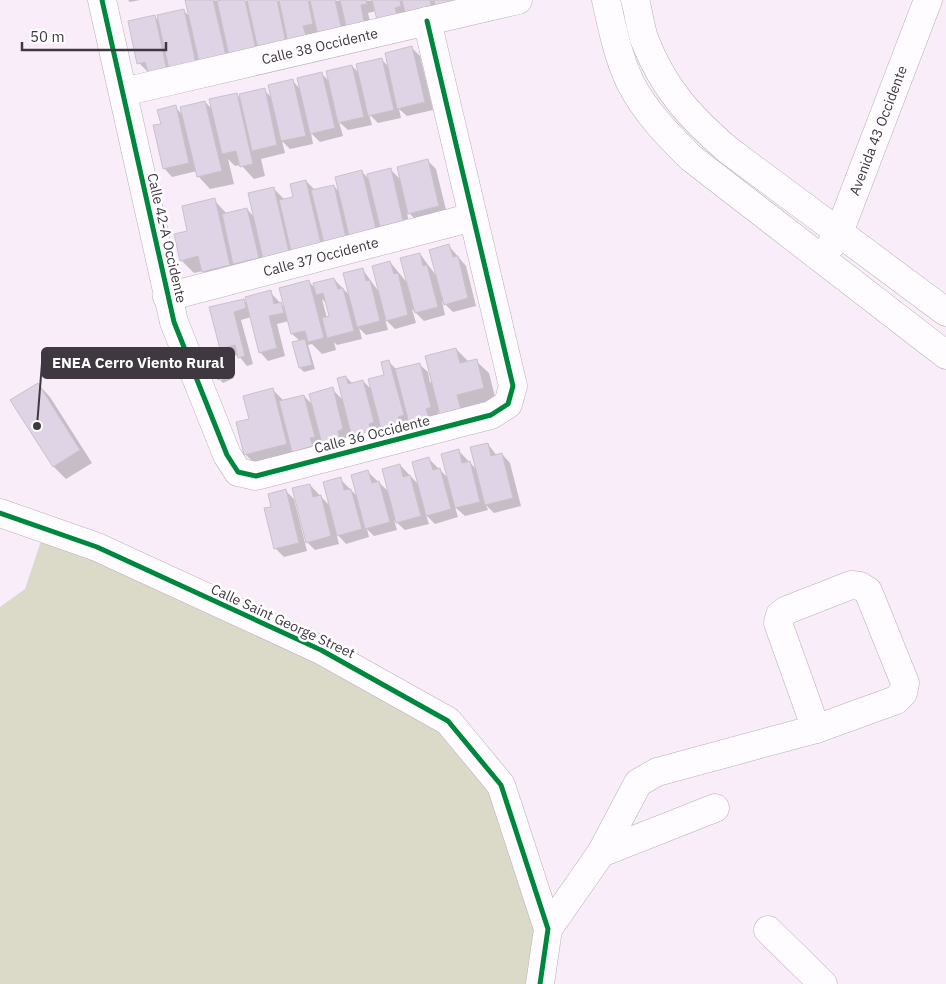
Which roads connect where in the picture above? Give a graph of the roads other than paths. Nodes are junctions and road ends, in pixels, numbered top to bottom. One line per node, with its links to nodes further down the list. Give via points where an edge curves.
1 (102, 0): 7 (street, Calle 42-A Occidente)
2 (518, 0): 6 (street, Calle 38 Occidente)
3 (606, 0): 10 (street, via 614,38 630,82 656,122 691,158)
4 (636, 0): 9 (street, via 645,40 666,83 694,120 728,150)
5 (928, 0): 9 (street, Avenida 43 Occidente)
6 (427, 21): 7 (street, Calle 38 Occidente); 8 (street)
7 (123, 92): 11 (street, Calle 42-A Occidente)
8 (473, 217): 11 (street, Calle 37 Occidente); 14 (street, Calle 36 Occidente, via 513,386 508,404 491,415 256,476)
9 (840, 230): 10 (street, Avenida 43 Occidente); 12 (street)
10 (823, 259): 13 (street)
11 (167, 297): 14 (street, Calle 42-A Occidente, via 227,455)
12 (946, 312)
13 (946, 355)
14 (238, 472)
15 (0, 513): 19 (street, Calle Saint George Street, via 97,547 321,650 448,721 501,785)
16 (816, 729): 16 (street, via 896,700 903,693 905,683 868,591 860,586 851,586 780,615 778,623); 18 (street, via 657,772 638,783)
17 (715, 808): 18 (street)
18 (601, 853): 19 (street)
19 (548, 930): 21 (street, Calle Saint George Street)
20 (768, 930): 22 (street)
21 (540, 984)
22 (822, 984)

